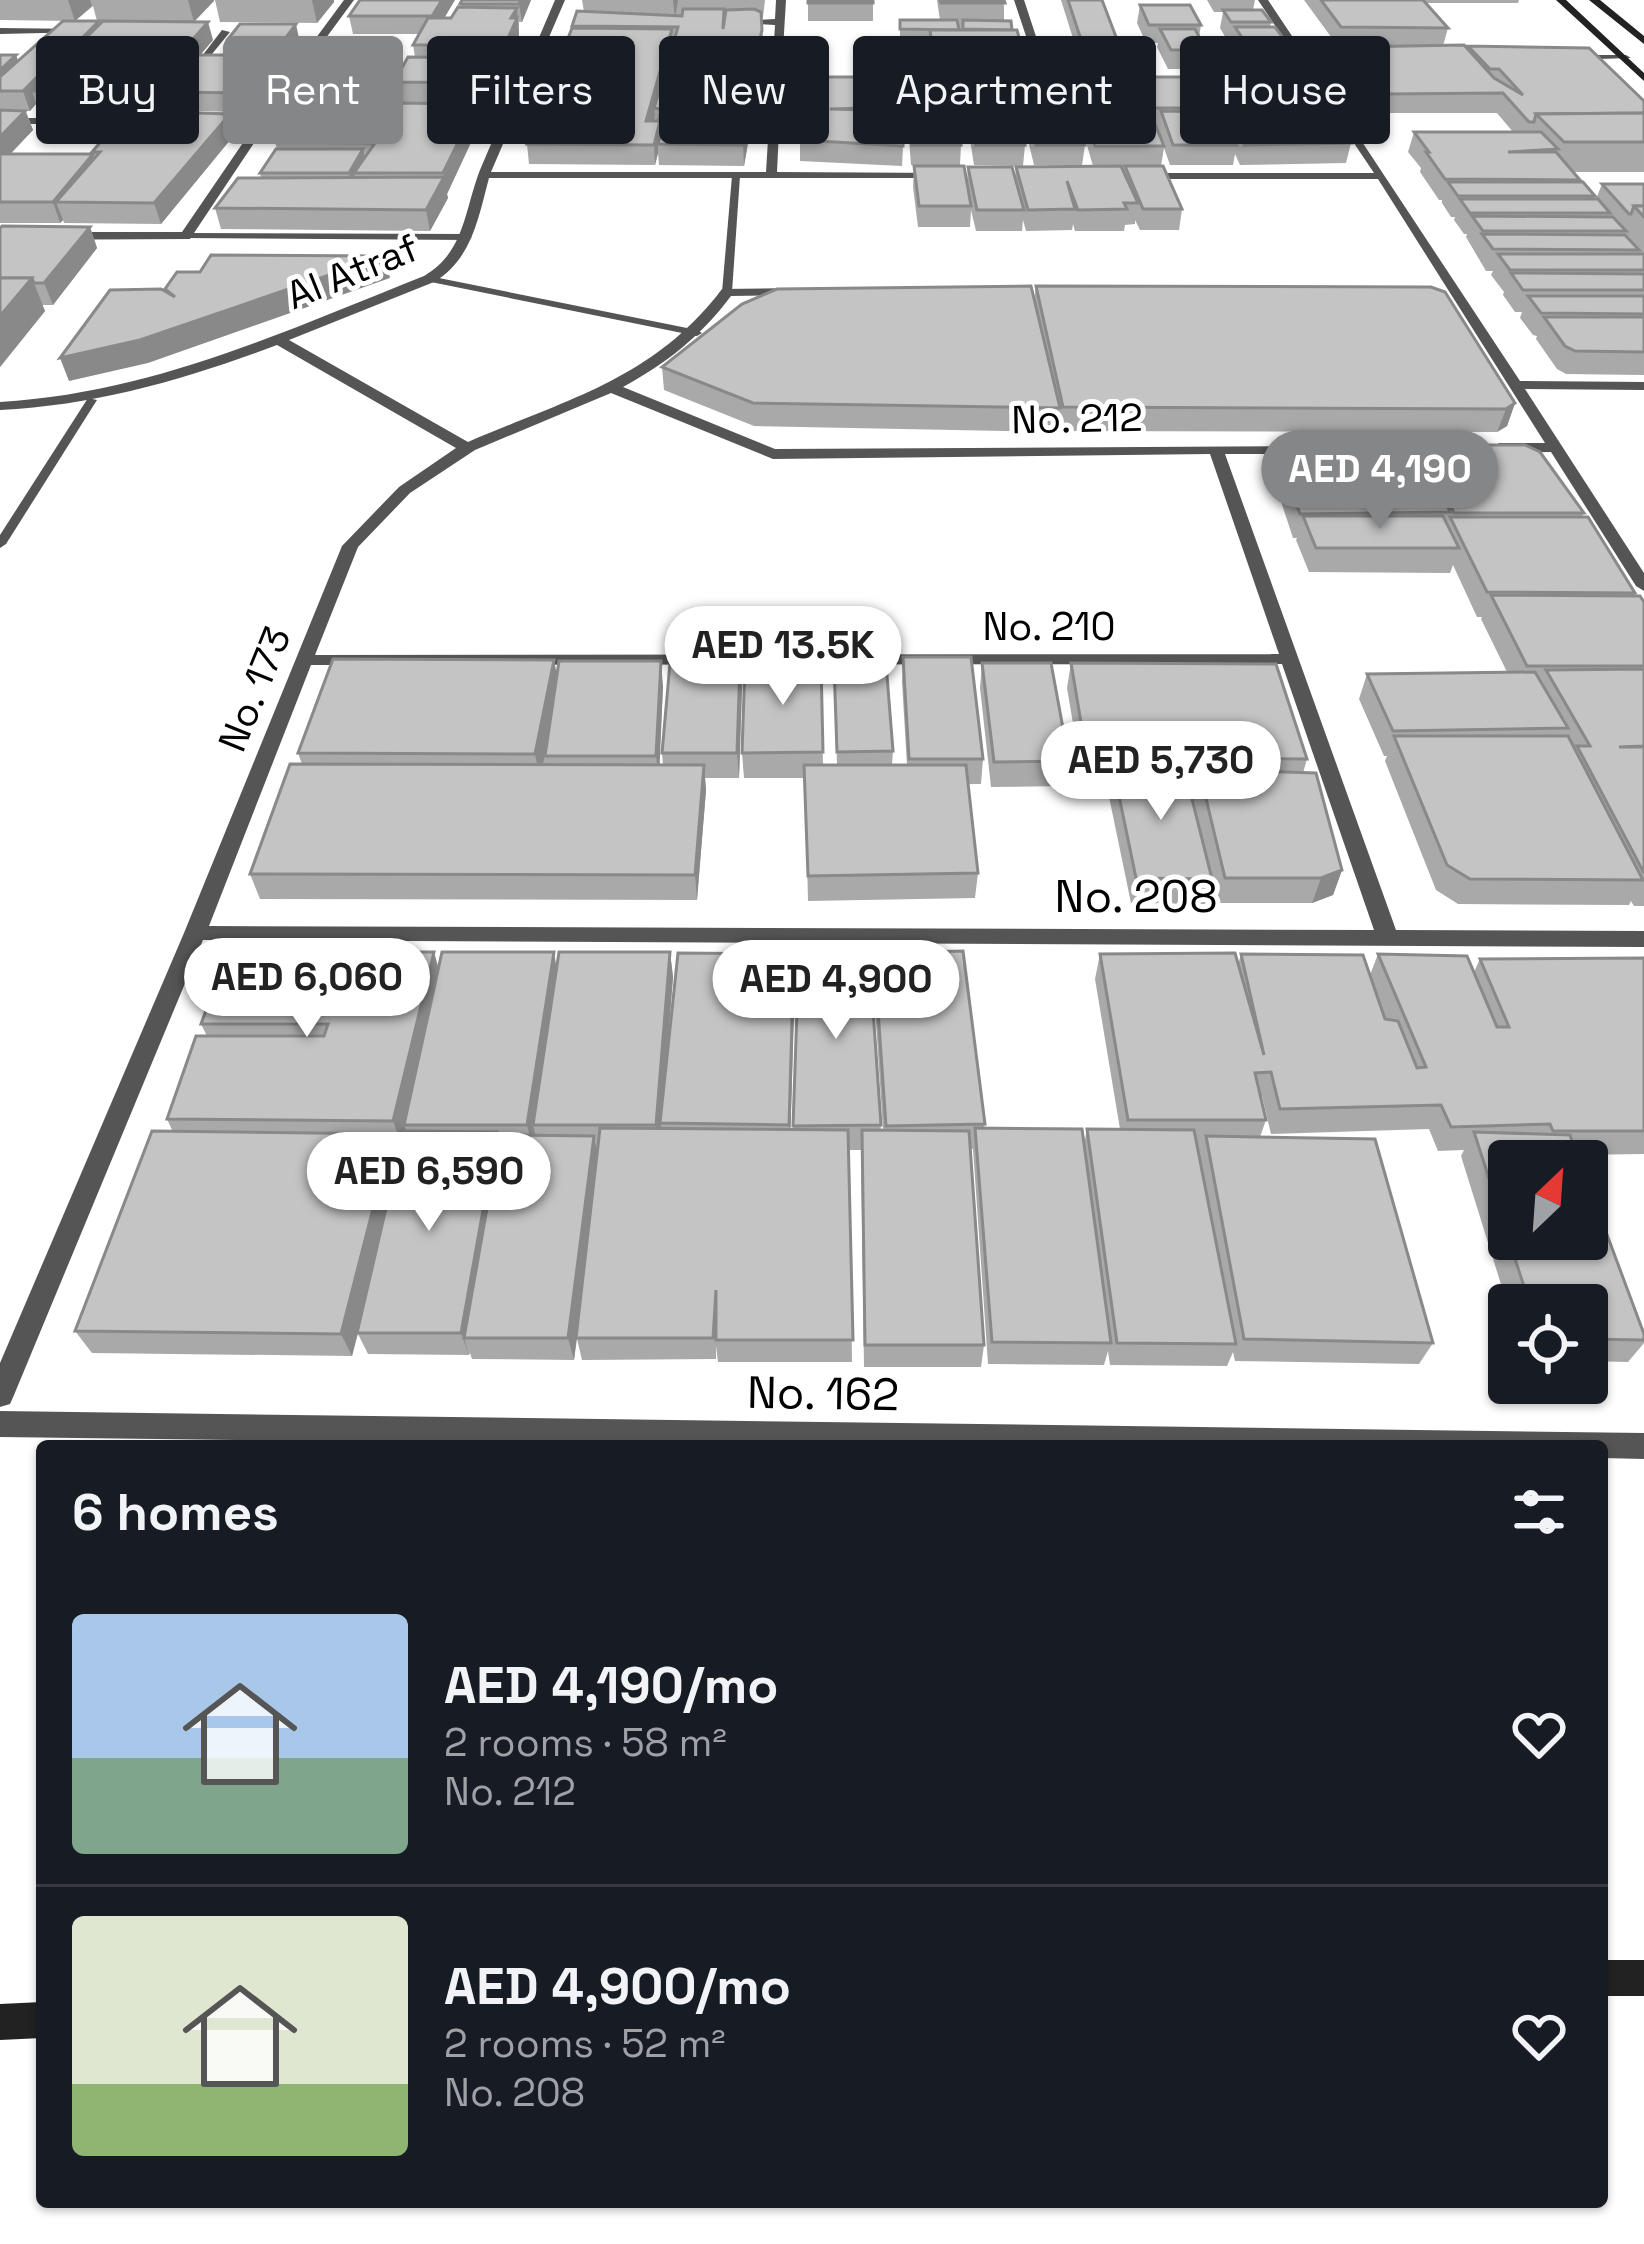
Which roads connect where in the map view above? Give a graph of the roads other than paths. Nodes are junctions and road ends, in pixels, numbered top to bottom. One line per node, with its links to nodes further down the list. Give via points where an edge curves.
1 (349, 0): 18 (street)
2 (560, 0): 8 (street, Al Atraf)
3 (781, 0): 11 (street)
4 (1019, 0): 22 (street)
5 (1263, 0): 23 (street)
6 (1561, 0): 28 (main road)
7 (1594, 0): 24 (main road)
8 (551, 21): 9 (street); 20 (street, Al Atraf)
9 (574, 21)
10 (711, 22): 11 (street)
11 (779, 22): 21 (street)
12 (0, 31): 13 (street)
13 (90, 32)
14 (202, 32): 15 (street)
15 (225, 32): 16 (street); 29 (street, via 196,68)
16 (244, 32)
17 (304, 33): 18 (street)
18 (323, 33): 19 (street)
19 (321, 36)
20 (545, 36)
21 (779, 36)
22 (1030, 36)
23 (1288, 36)
24 (1644, 41)
25 (1390, 57): 26 (street)
26 (1394, 57)
27 (1556, 58): 28 (street)
28 (1626, 58): 30 (main road)
29 (217, 68)
30 (1644, 78)
31 (0, 121): 32 (street)
32 (36, 121)
33 (245, 144): 44 (street)
34 (498, 144): 37 (street, Al Atraf)
35 (773, 144): 38 (street)
36 (1361, 144): 42 (street)
37 (484, 175): 39 (street); 45 (street, Al Atraf)
38 (771, 175): 39 (street); 40 (street)
39 (736, 176): 47 (lane)
40 (959, 176)
41 (1124, 176): 42 (street)
42 (1382, 176): 50 (street)
43 (0, 236): 44 (street)
44 (186, 236): 45 (lane)
45 (467, 237): 46 (street, Al Atraf, via 449,267)
46 (429, 279): 51 (lane); 52 (street, Al Atraf)
47 (727, 292): 48 (street); 51 (street, No. 173)
48 (821, 292)
49 (1430, 294): 50 (street)
50 (1454, 294): 53 (street)
51 (697, 333): 55 (street, No. 173)
52 (275, 338): 56 (street, Al Atraf); 59 (street)
53 (1514, 386): 54 (street); 58 (street)
54 (1644, 386)
55 (615, 389): 59 (street, No. 173); 62 (street, No. 212, via 773,454)
56 (92, 400): 57 (street, Al Atraf); 63 (lane)
57 (0, 406)
58 (1553, 447): 60 (street); 64 (street)
59 (467, 448): 66 (street, No. 173, via 394,494 350,546)
60 (1486, 448)
61 (1329, 449): 62 (street, No. 212)
62 (1216, 450): 65 (street)
63 (0, 544)
64 (1644, 586)
65 (1288, 659): 66 (street, No. 210); 68 (street)
66 (305, 660): 67 (street, No. 173)
67 (195, 933): 68 (street, No. 208); 70 (street, No. 173)
68 (1387, 936): 69 (street, No. 208)
69 (1644, 939)
70 (0, 1395)
71 (0, 1424): 72 (street, No. 162)
72 (1196, 1440)
73 (1608, 1446): 74 (street, No. 162)
74 (1644, 1446)
75 (1608, 1978): 76 (main road)
76 (1644, 1978)
77 (36, 2020): 78 (main road)
78 (0, 2022)

